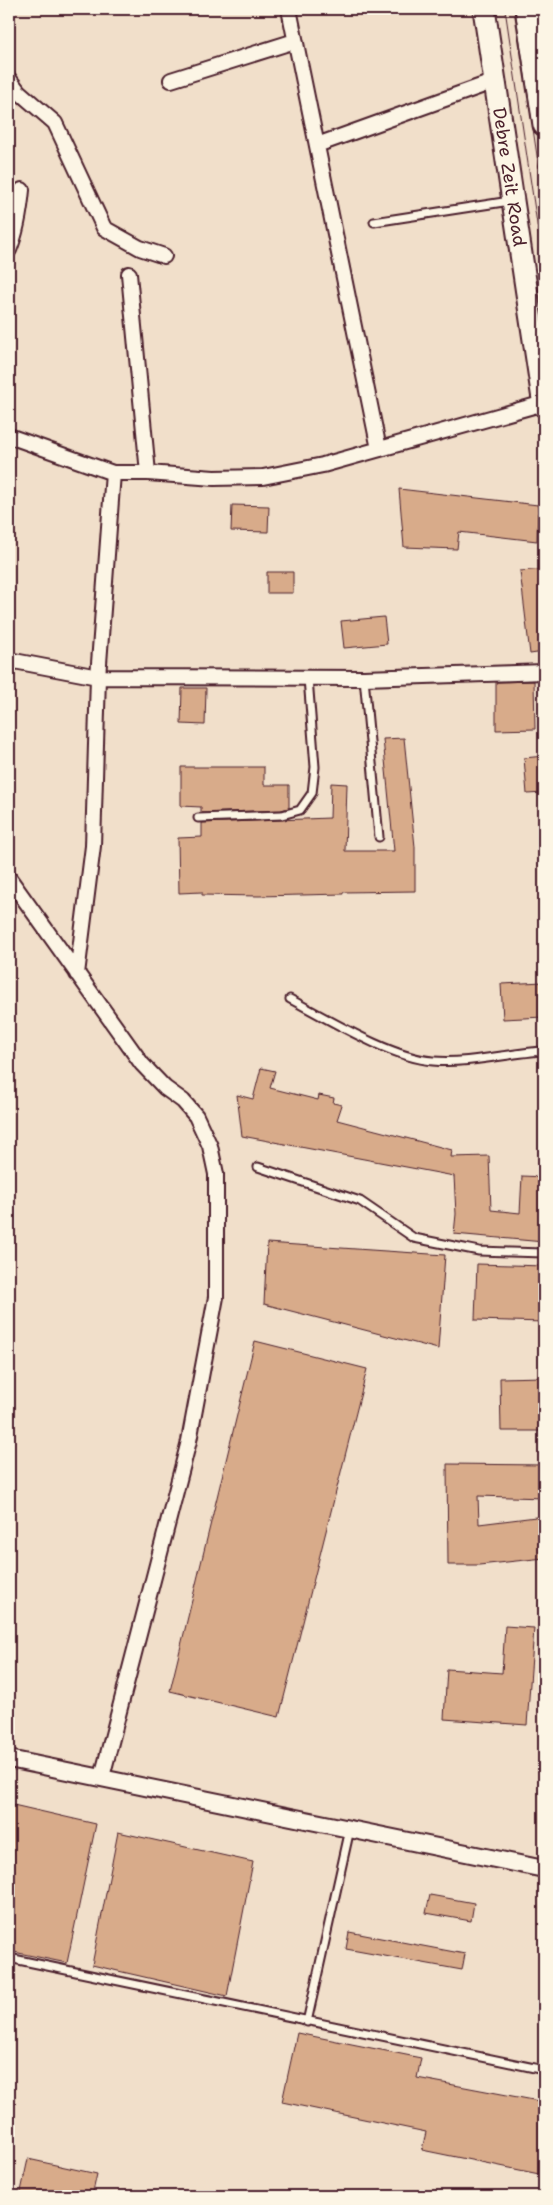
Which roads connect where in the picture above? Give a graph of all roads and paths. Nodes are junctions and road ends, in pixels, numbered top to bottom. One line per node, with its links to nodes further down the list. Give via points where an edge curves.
1 (289, 9): 4 (street)
2 (484, 9): 7 (main road, Debre Zeit Road)
3 (526, 9): 8 (main road)
4 (295, 41): 6 (street); 9 (street)
5 (9, 79): 14 (street, via 56,124 104,228 134,245)
6 (171, 80)
7 (495, 81): 9 (street); 11 (main road, Debre Zeit Road)
8 (544, 125)
9 (317, 145): 18 (street)
10 (22, 190): 13 (street)
11 (513, 201): 12 (lane); 16 (main road, Debre Zeit Road)
12 (374, 222)
13 (9, 250)
14 (164, 256)
15 (129, 274): 20 (street)
16 (544, 404): 18 (street)
17 (9, 436): 19 (street)
18 (379, 449): 20 (street, via 323,466 263,477 214,478)
19 (113, 473): 20 (street); 23 (street)
20 (148, 473)
21 (9, 660): 23 (street)
22 (544, 672): 25 (street)
23 (98, 677): 24 (street); 29 (street, via 93,846)
24 (308, 678): 25 (street); 26 (lane, via 315,767 312,793 300,810 282,815)
25 (364, 678): 27 (lane)
26 (198, 818)
27 (379, 837)
28 (9, 878): 29 (street)
29 (77, 974): 35 (street, via 142,1064 196,1116 210,1146 216,1174 216,1297 201,1380 189,1441)
30 (290, 999): 31 (lane, via 402,1054 433,1061)
31 (544, 1051)
32 (258, 1167): 33 (lane, via 360,1201 414,1238 479,1251)
33 (544, 1253)
34 (9, 1759): 35 (street)
35 (102, 1777): 36 (street)
36 (350, 1828): 37 (street); 39 (lane)
37 (544, 1869)
38 (9, 1958): 39 (lane)
39 (307, 2022): 40 (lane)
40 (544, 2070)

